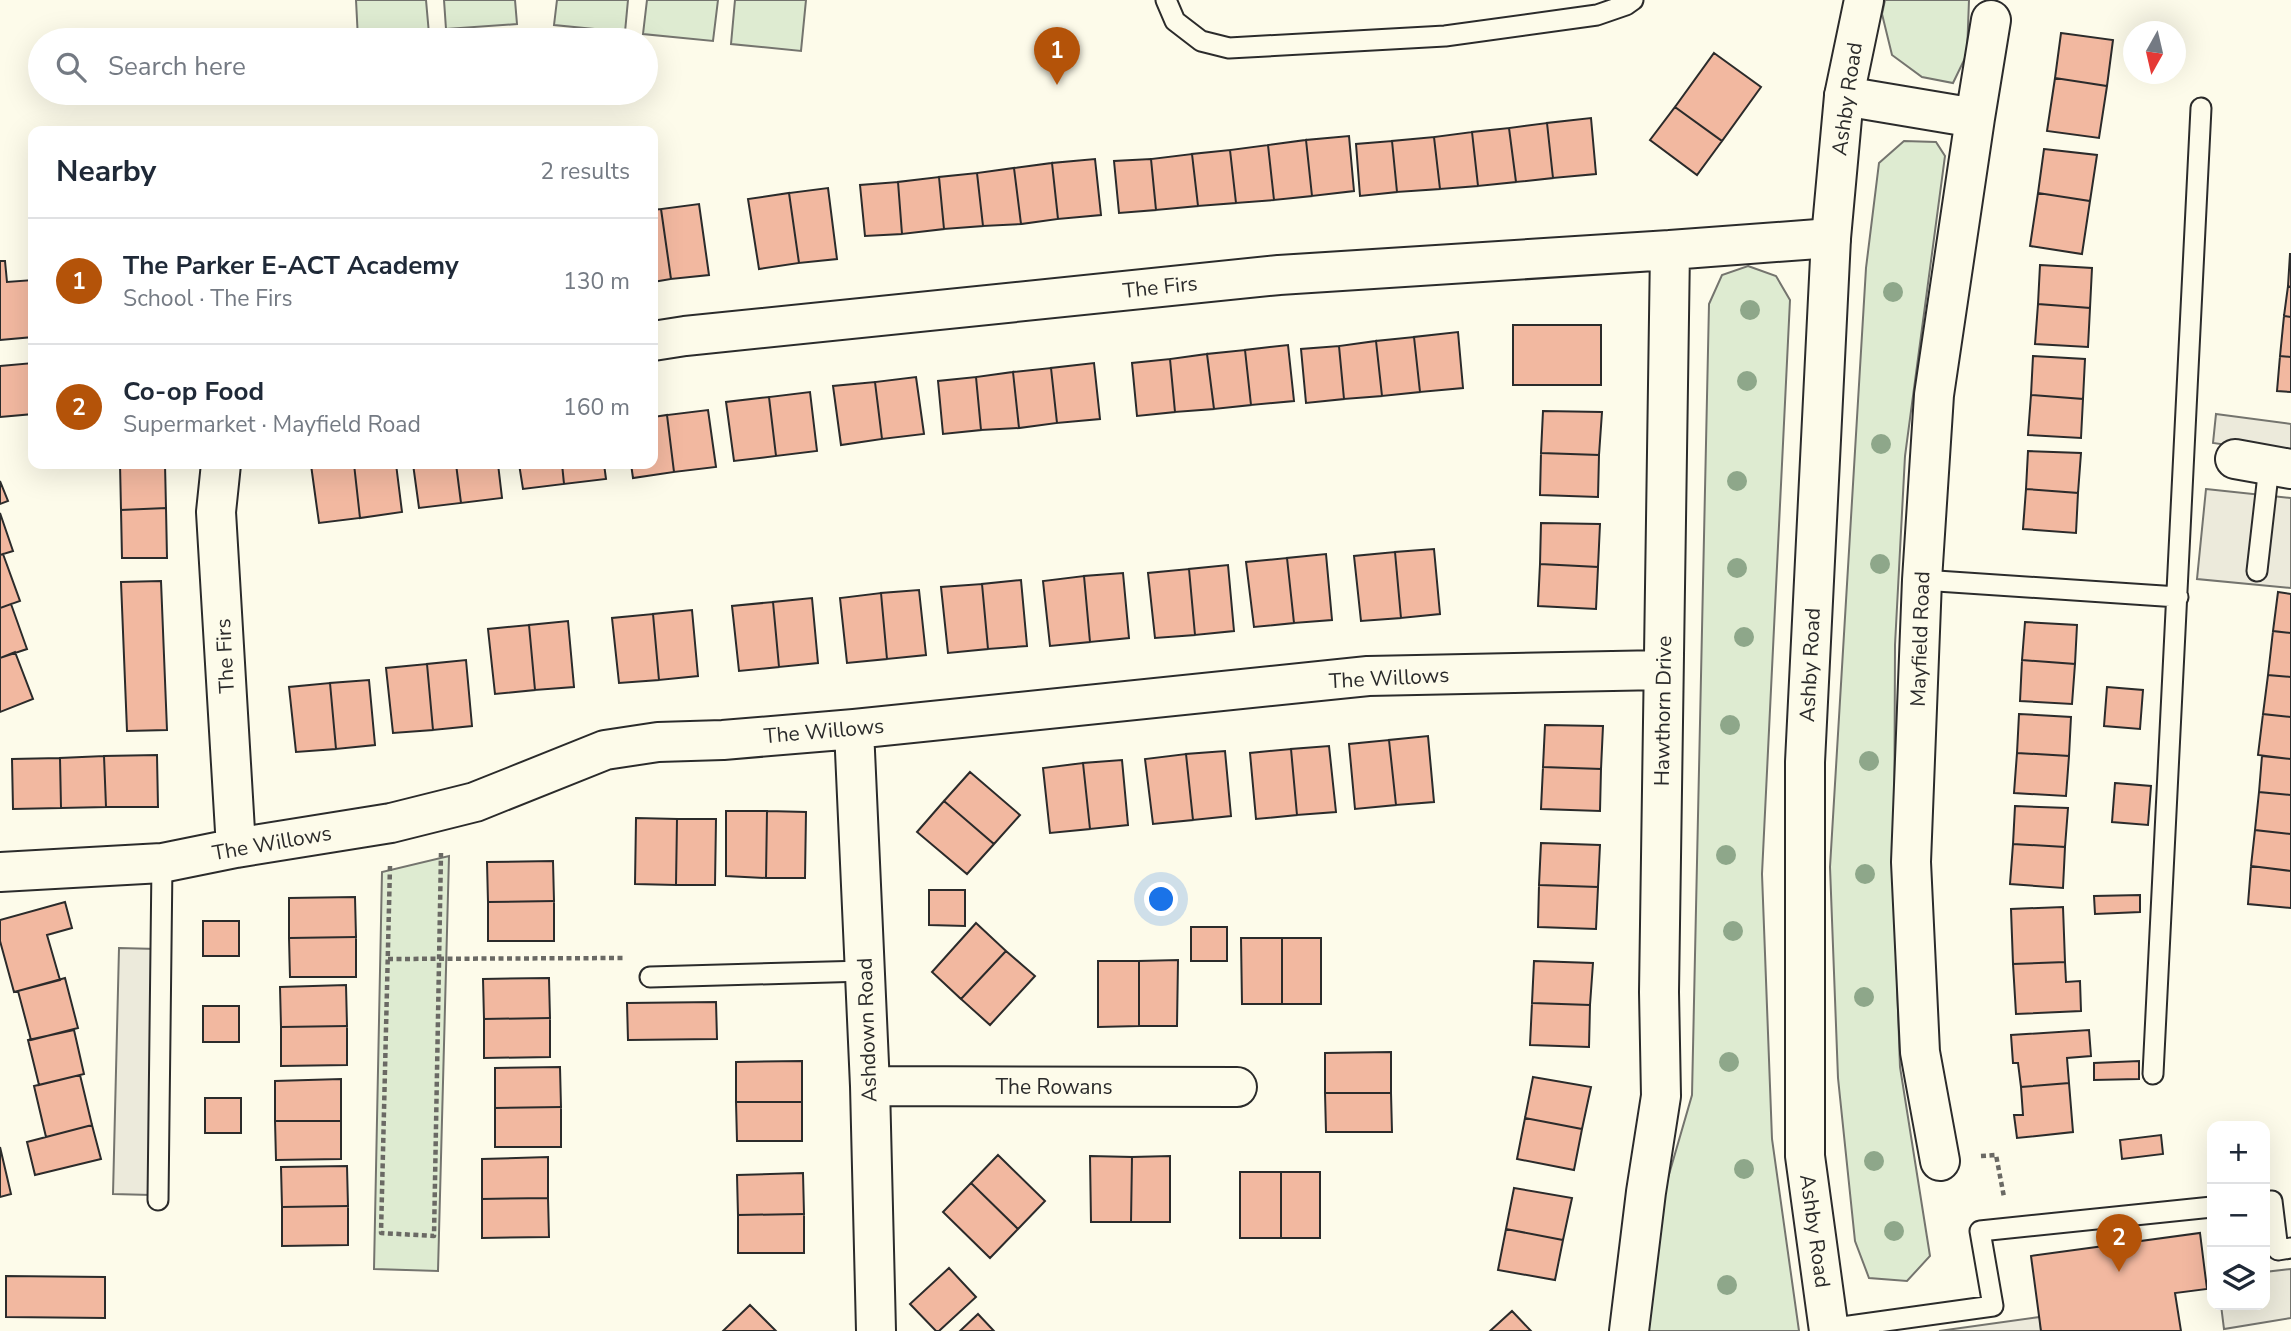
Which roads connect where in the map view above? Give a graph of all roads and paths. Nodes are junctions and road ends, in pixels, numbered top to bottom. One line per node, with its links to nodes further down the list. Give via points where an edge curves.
1 (1166, 0): 2 (lane, via 1175,22 1201,41 1229,48 1445,36 1597,15)
2 (1633, 0)
3 (1864, 0): 5 (street, Ashby Road)
4 (1991, 20): 7 (street, Mayfield Road)
5 (1843, 96): 7 (street); 8 (street, Ashby Road)
6 (2201, 108): 15 (lane)
7 (1975, 118): 14 (street, Mayfield Road, via 1934,394)
8 (1831, 238): 9 (street); 36 (street, Ashby Road, via 1805,762 1805,1156)
9 (1670, 250): 10 (street, The Firs, via 1279,275); 16 (street, Hawthorn Drive)
10 (658, 340)
11 (2265, 465): 13 (lane)
12 (220, 469): 20 (street, The Firs, via 216,512)
13 (2257, 571)
14 (1922, 580): 15 (lane); 30 (street, Mayfield Road, via 1911,862 1920,1052)
15 (2178, 597): 27 (lane)
16 (1663, 670): 17 (street, The Willows, via 1368,676); 38 (street, Hawthorn Drive, via 1661,1096)
17 (854, 729): 18 (street, The Willows, via 658,742 605,750); 25 (street, Ashdown Road)
18 (442, 811): 19 (street, The Willows); 24 (path)
19 (391, 823): 20 (street, The Willows); 23 (path)
20 (236, 848): 21 (street, The Willows)
21 (162, 863): 22 (street, The Willows); 31 (lane)
22 (0, 872)
23 (388, 958): 24 (path); 24 (path, via 381,1233 434,1236)
24 (439, 959): 26 (path, via 650,958)
25 (865, 971): 26 (lane); 28 (street, Ashdown Road)
26 (650, 976)
27 (2153, 1074)
28 (870, 1086): 29 (street, The Rowans); 37 (street, Ashdown Road)
29 (1237, 1087)
30 (1940, 1161): 34 (path, via 1996,1155)
31 (158, 1200)
32 (2270, 1201): 35 (lane, via 2278,1250)
33 (2207, 1208): 34 (lane)
34 (2011, 1229): 36 (lane, via 1980,1231 1993,1307)
35 (2291, 1248)
36 (1829, 1330)
37 (876, 1331)
38 (1629, 1331)

